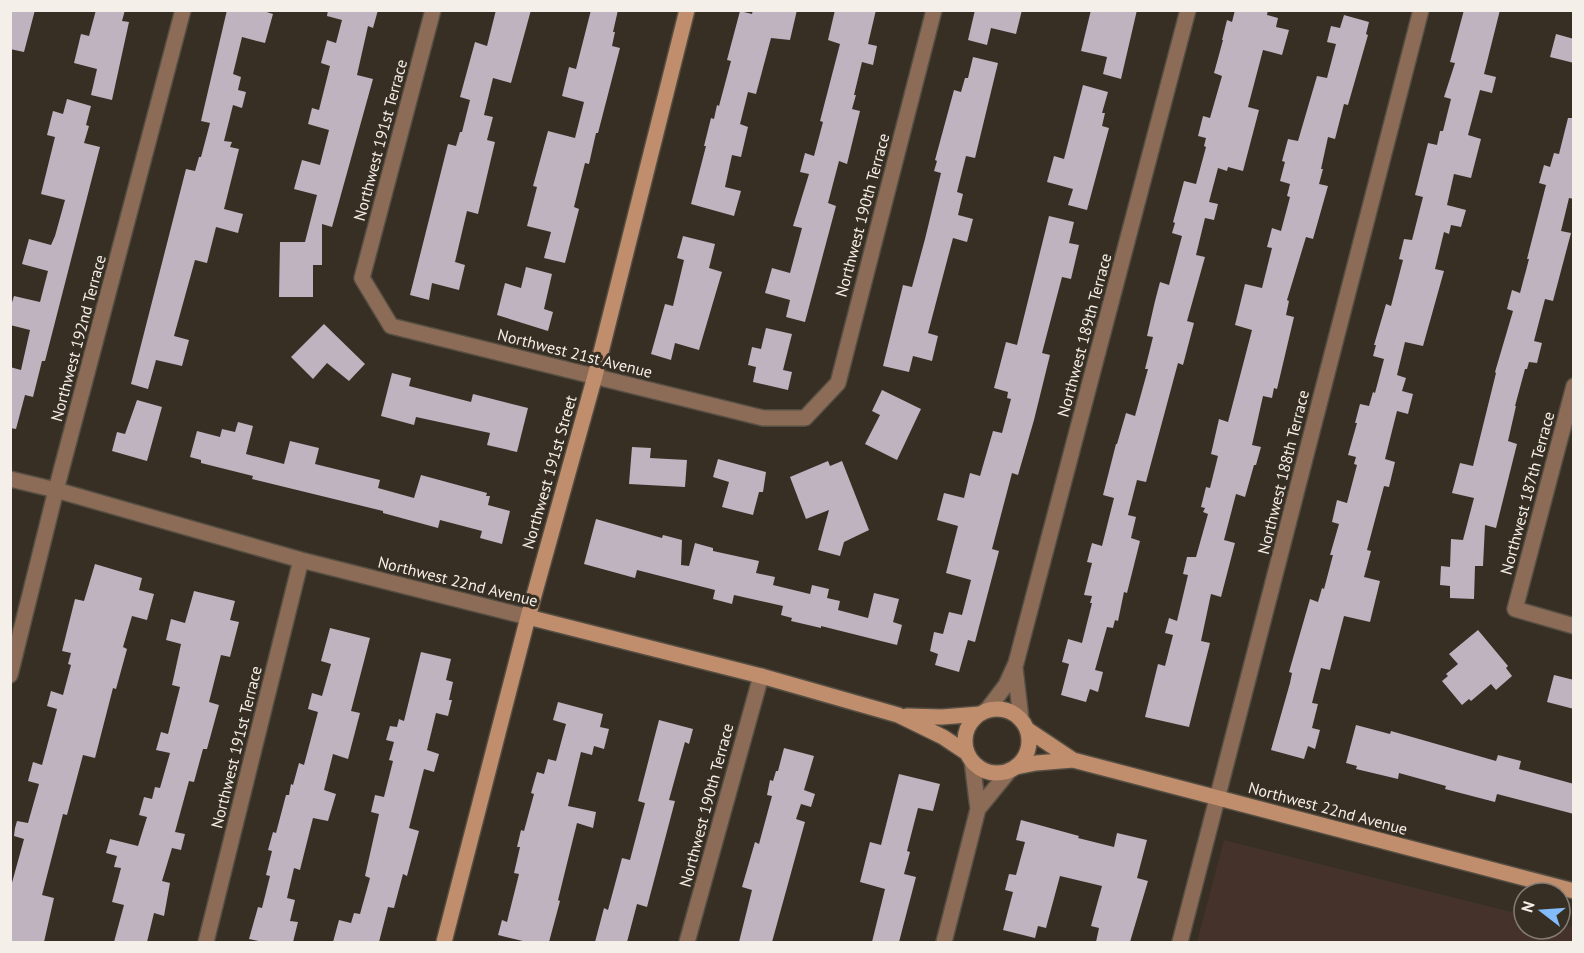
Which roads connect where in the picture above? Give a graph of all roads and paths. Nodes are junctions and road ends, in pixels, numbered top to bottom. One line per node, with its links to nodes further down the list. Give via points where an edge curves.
1 (183, 10): 12 (street, Northwest 192nd Terrace)
2 (433, 10): 7 (street, Northwest 191st Terrace)
3 (687, 10): 8 (street, Northwest 191st Street)
4 (934, 10): 10 (street, Northwest 190th Terrace, via 838,383)
5 (1188, 10): 16 (street, Northwest 189th Terrace)
6 (1421, 10): 25 (street, Northwest 188th Terrace)
7 (362, 278): 8 (street, Northwest 21st Avenue, via 391,327)
8 (595, 376): 10 (street, Northwest 21st Avenue, via 763,418); 14 (street, Northwest 191st Street)
9 (1574, 386): 15 (street, Northwest 187th Terrace, via 1515,609)
10 (806, 417)
11 (10, 479): 12 (street, Northwest 22nd Avenue)
12 (56, 490): 13 (street, Northwest 22nd Avenue); 17 (street, Northwest 192nd Terrace)
13 (301, 560): 14 (street, Northwest 22nd Avenue); 28 (street, Northwest 191st Terrace)
14 (528, 616): 18 (street, Northwest 22nd Avenue); 29 (street, Northwest 191st Street)
15 (1574, 626)
16 (1015, 668): 19 (street, Northwest 189th Terrace); 21 (street, Northwest 189th Terrace)
17 (10, 675)
18 (761, 676): 20 (street, Northwest 22nd Avenue); 30 (street, Northwest 190th Terrace)
19 (983, 712): 20 (street, Northwest 22nd Avenue, via 942,717); 21 (street, via 1006,710); 22 (street, via 965,736)
20 (898, 716): 22 (street, Northwest 22nd Avenue, via 943,737)
21 (1024, 724): 23 (street, Northwest 22nd Avenue); 24 (street, via 1030,740 1028,750)
22 (970, 757): 24 (street, via 987,772 997,774); 26 (street)
23 (1073, 760): 24 (street, Northwest 22nd Avenue); 25 (street, Northwest 22nd Avenue)
24 (1013, 769): 26 (street)
25 (1218, 797): 27 (street, Northwest 22nd Avenue); 32 (street, Northwest 188th Terrace)
26 (978, 809): 31 (street)
27 (1574, 891)
28 (206, 942)
29 (444, 942)
30 (687, 942)
31 (944, 942)
32 (1180, 942)

